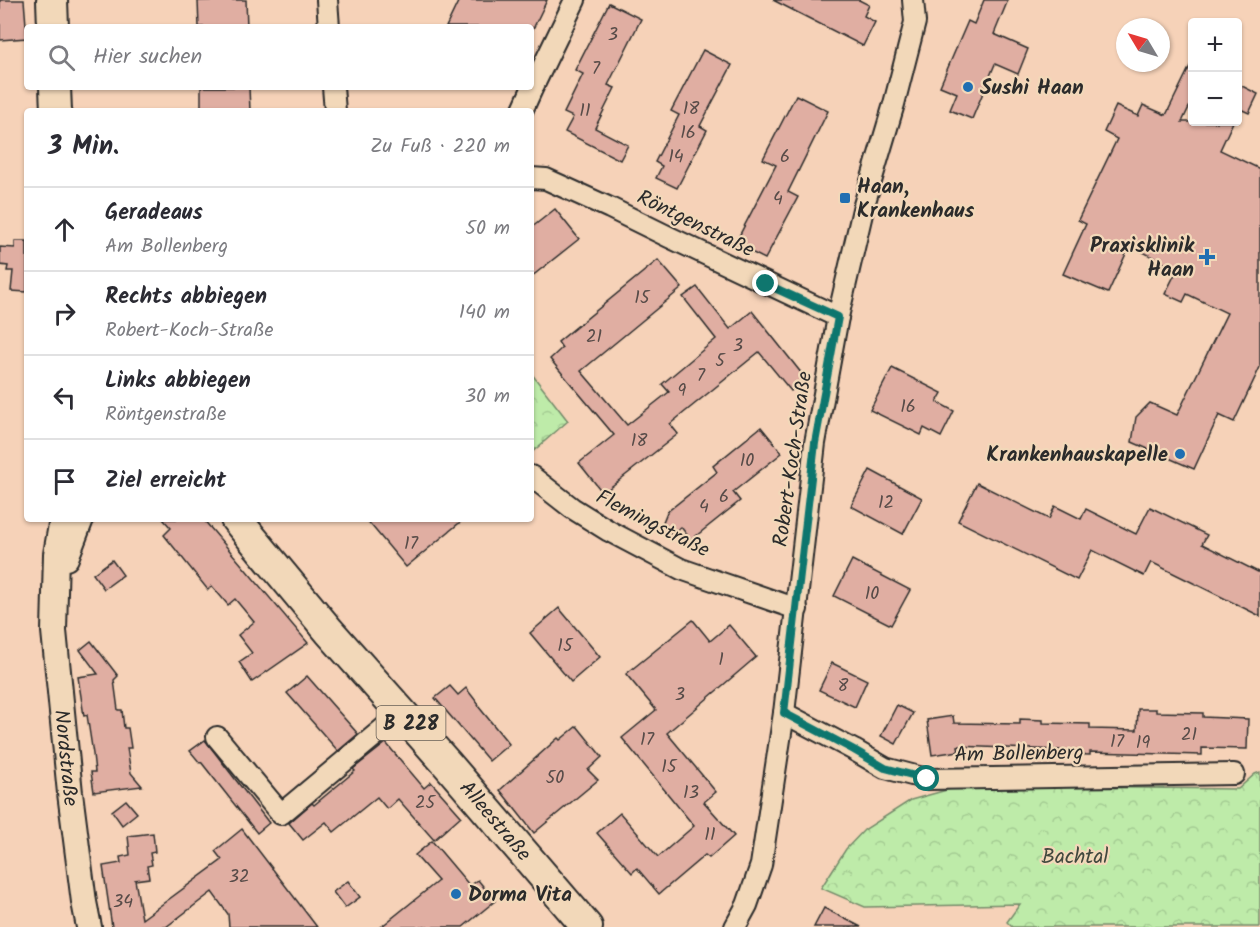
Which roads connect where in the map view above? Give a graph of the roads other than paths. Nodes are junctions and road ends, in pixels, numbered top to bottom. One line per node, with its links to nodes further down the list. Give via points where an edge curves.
1 (52, 0): 5 (main road)
2 (327, 0): 6 (street)
3 (575, 0): 7 (street)
4 (913, 0): 15 (street, Robert-Koch-Straße, via 915,22 864,205)
5 (52, 24)
6 (329, 24)
7 (534, 86)
8 (55, 90): 11 (main road)
9 (333, 90): 12 (street)
10 (532, 90): 13 (street)
11 (56, 108)
12 (335, 108)
13 (523, 108)
14 (534, 178): 15 (street, Röntgenstraße, via 546,179 591,199)
15 (838, 317): 21 (street, Robert-Koch-Straße, via 815,443)
16 (534, 478): 21 (street, Flemingstraße, via 581,514 681,569)
17 (61, 522): 20 (street, Nordstraße)
18 (80, 522): 20 (street, Nordstraße)
19 (238, 522): 22 (main road, Alleestraße / B 228)
20 (55, 588): 26 (street, Nordstraße, via 54,631 70,793)
21 (796, 609): 23 (street, Robert-Koch-Straße)
22 (402, 713): 24 (street, via 280,813); 27 (main road, Alleestraße / B 228)
23 (784, 713): 25 (street, Am Bollenberg, via 885,768 927,779); 28 (street, Robert-Koch-Straße, via 761,865)
24 (217, 737)
25 (1234, 774)
26 (89, 927)
27 (587, 927)
28 (735, 927)

